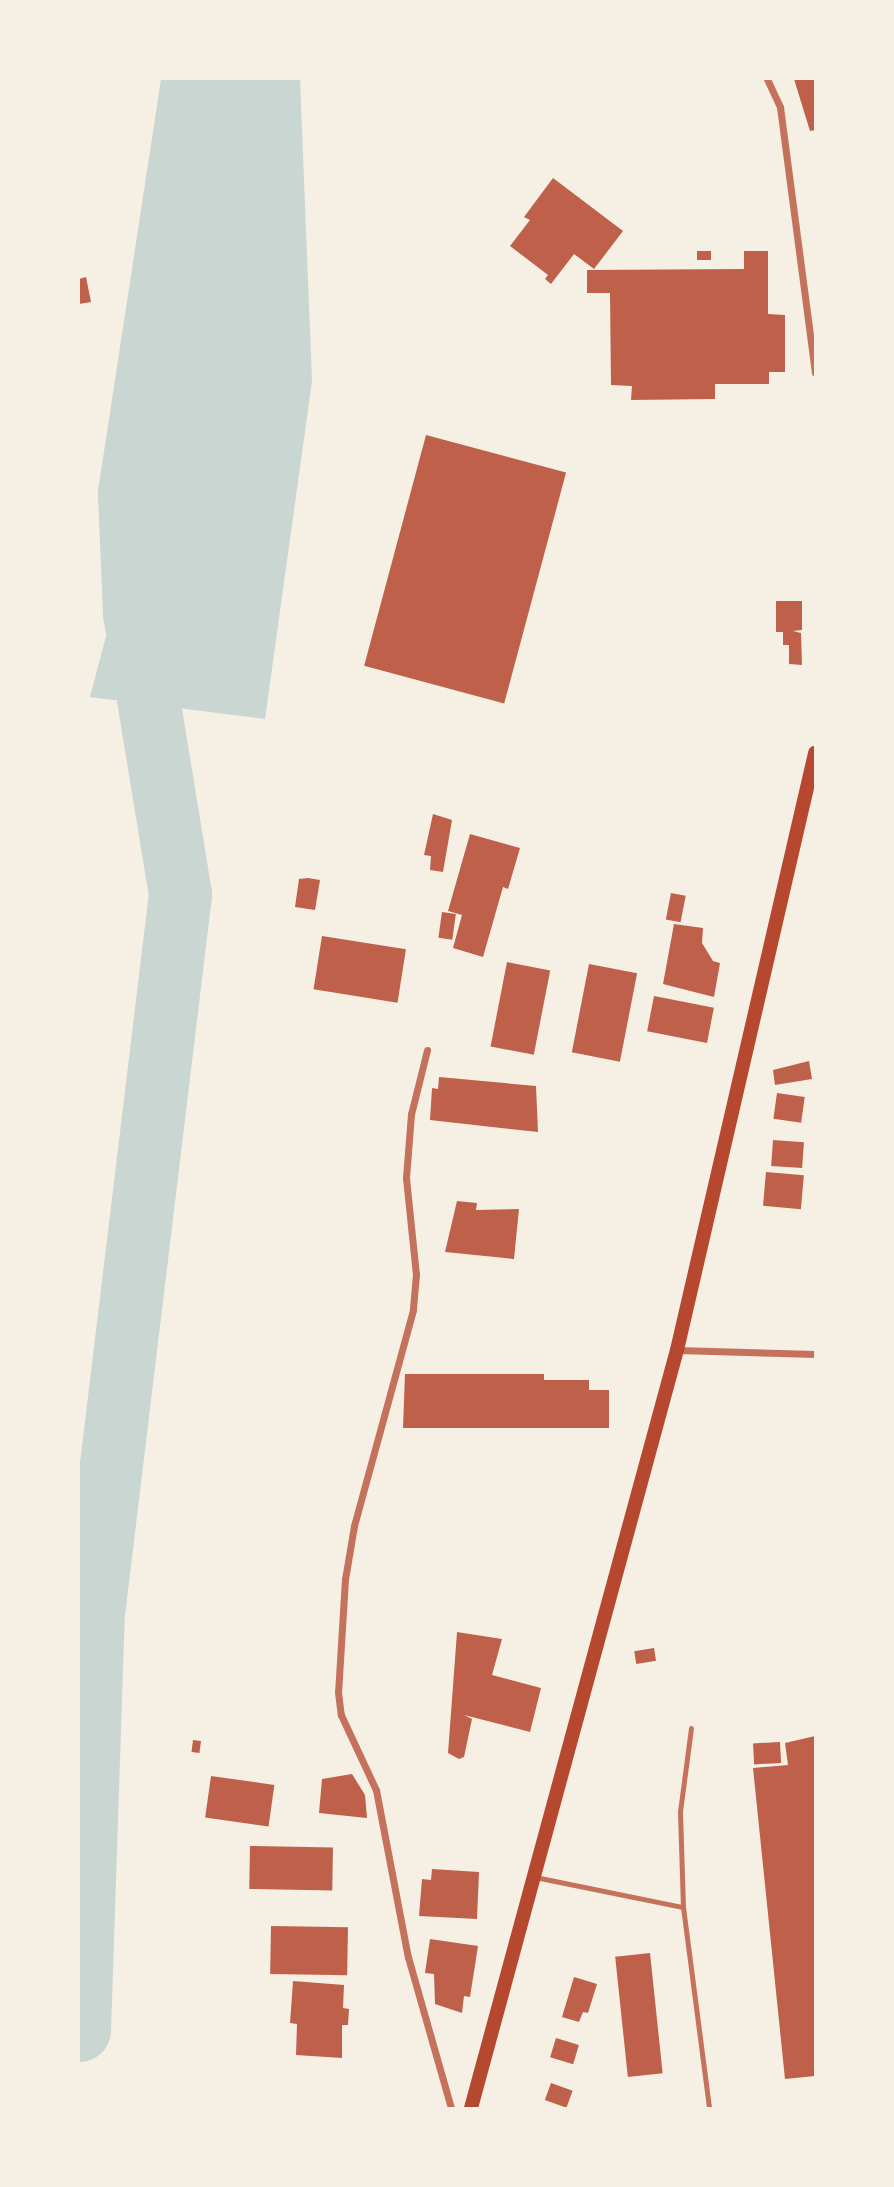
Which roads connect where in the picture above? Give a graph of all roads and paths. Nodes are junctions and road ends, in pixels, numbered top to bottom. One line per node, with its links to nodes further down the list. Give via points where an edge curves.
1 (767, 79): 2 (street, via 780,107)
2 (815, 373)
3 (815, 753): 5 (main road)
4 (427, 1050): 10 (street, via 411,1114 406,1178 416,1274 412,1310 354,1526 345,1579 338,1692 341,1715 376,1790 408,1957)
5 (677, 1350): 6 (street); 8 (main road)
6 (815, 1354)
7 (691, 1728): 9 (lane, via 681,1812)
8 (534, 1877): 9 (lane); 11 (main road)
9 (683, 1907): 12 (lane)
10 (451, 2108)
11 (471, 2108)
12 (709, 2108)

